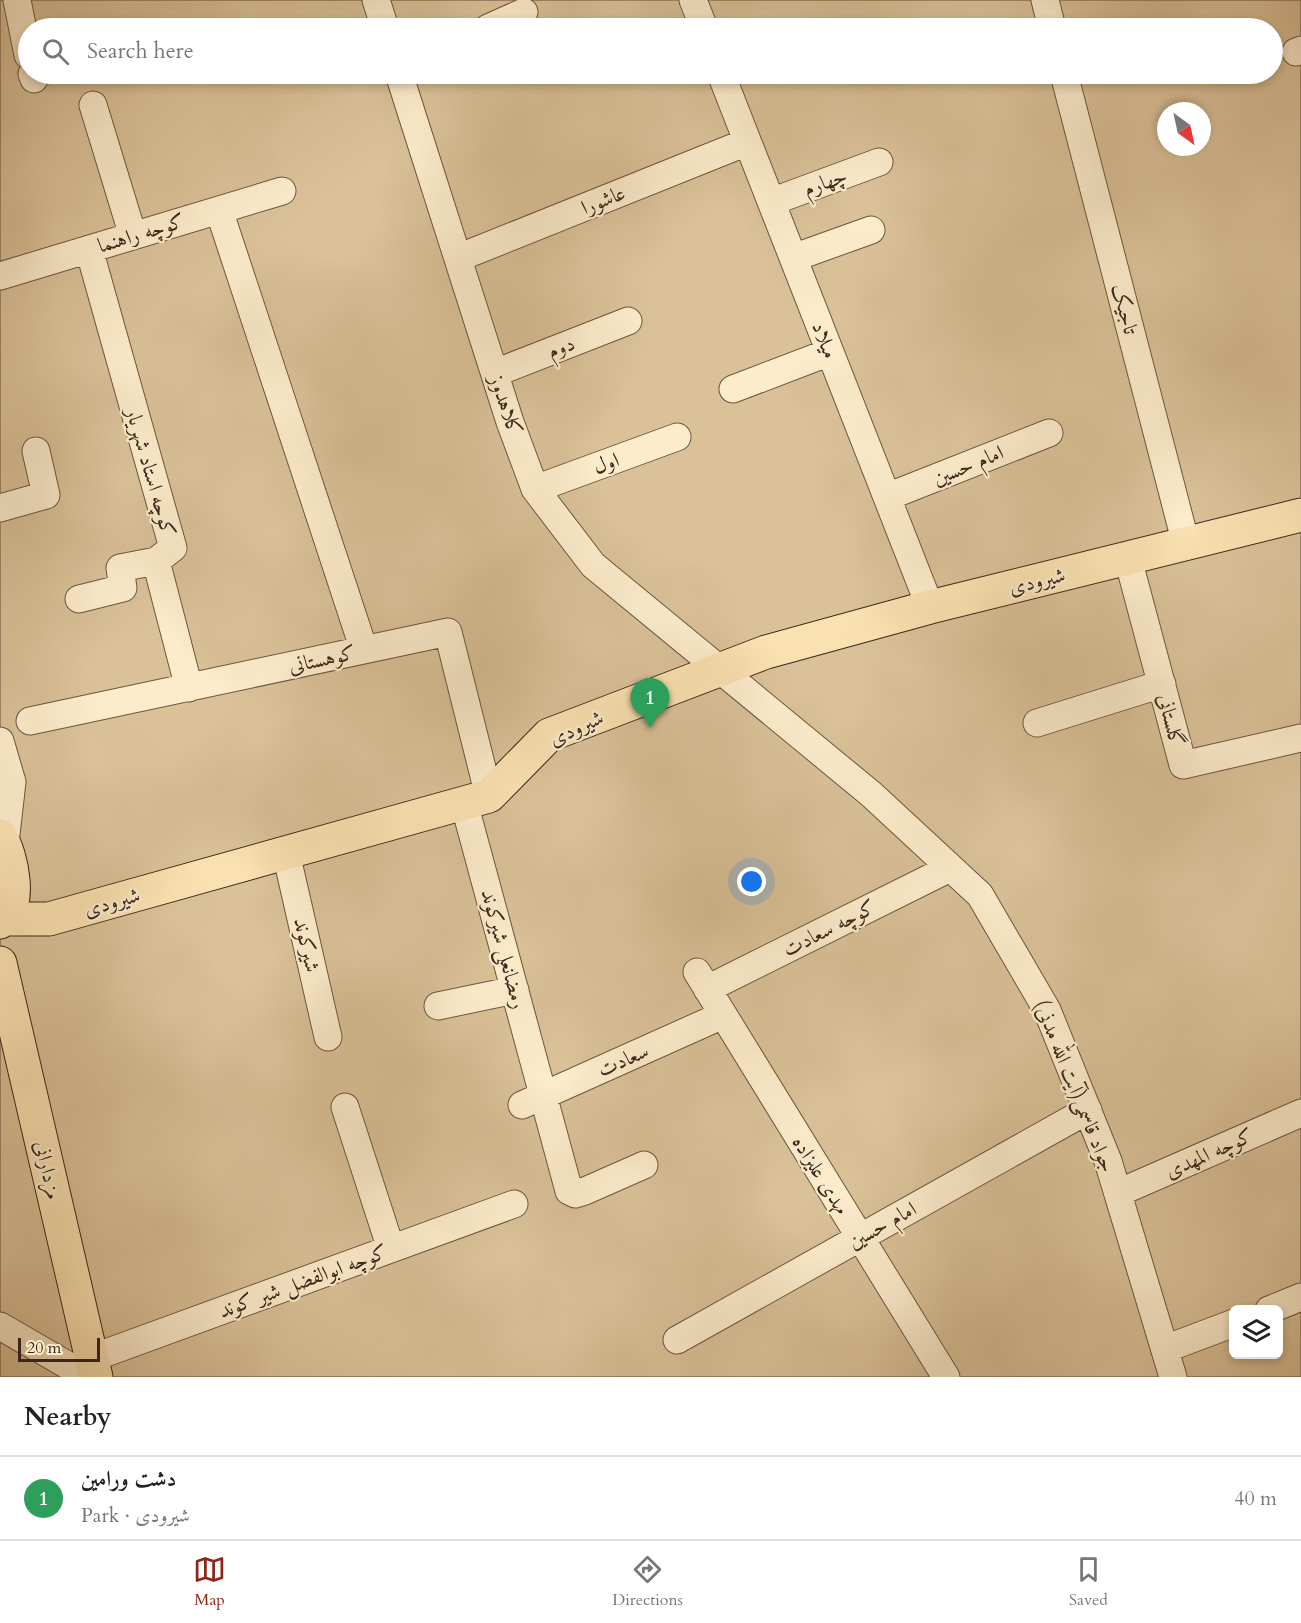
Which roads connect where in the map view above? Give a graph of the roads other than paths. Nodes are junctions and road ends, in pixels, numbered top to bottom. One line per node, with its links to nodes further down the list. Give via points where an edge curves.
1 (17, 0): 6 (street)
2 (376, 0): 7 (street)
3 (693, 0): 9 (street)
4 (1045, 0): 10 (street)
5 (524, 12): 8 (street)
6 (21, 18)
7 (382, 18)
8 (510, 18)
9 (700, 18)
10 (1050, 18)
11 (402, 84): 23 (street, کلاهدوز)
12 (725, 84): 15 (street, میلاد)
13 (1067, 84): 37 (street, تاجیک)
14 (93, 105): 21 (street)
15 (747, 142): 18 (street, میلاد); 23 (street, عاشورا)
16 (879, 162): 18 (street, چهارم)
17 (282, 191): 19 (street, کوچه راهنما)
18 (771, 202): 24 (street, میلاد)
19 (219, 210): 21 (street, کوچه راهنما); 42 (street)
20 (871, 230): 24 (street)
21 (133, 236): 22 (street, کوچه راهنما)
22 (89, 249): 25 (street, کوچه راهنما); 39 (street, کوچه استاد شهریار, via 173,548)
23 (458, 258): 28 (street, کلاهدوز)
24 (793, 258): 27 (street, میلاد)
25 (0, 276)
26 (628, 321): 28 (street, دوم)
27 (830, 352): 29 (street); 34 (street, میلاد)
28 (495, 373): 33 (street, کلاهدوز)
29 (733, 389)
30 (1049, 433): 34 (street, امام حسین)
31 (676, 437): 33 (street, اول)
32 (36, 452): 35 (street, via 46,495)
33 (535, 489): 43 (street, کلاهدوز, via 593,565)
34 (887, 497): 41 (street, میلاد)
35 (0, 508)
36 (1301, 515): 37 (main road, شیرودی)
37 (1186, 544): 38 (main road, شیرودی)
38 (1128, 559): 41 (main road, شیرودی); 44 (street, گلستانی)
39 (156, 561): 40 (street, via 120,568 123,588); 45 (street, کوچه استاد شهریار)
40 (78, 599)
41 (930, 607): 43 (main road, شیرودی, via 766,652)
42 (364, 650): 45 (street, کوهستانی); 50 (street, کوهستانی, via 448,632)
43 (720, 669): 50 (main road, شیرودی, via 549,735); 53 (street, جواد قاسمی(آیت الله مدنی), via 871,794)
44 (1162, 684): 47 (street); 48 (street, گلستانی, via 1183,765)
45 (189, 688): 46 (street, کوهستانی)
46 (30, 721)
47 (1037, 723)
48 (1301, 738)
49 (0, 741): 51 (street, via 12,782)
50 (477, 800): 52 (main road, شیرودی); 57 (street, رمضانعلی شیرکوند)
51 (2, 839): 54 (main road, via 14,882 13,904)
52 (286, 853): 54 (main road, شیرودی, via 49,919); 60 (street, شیرکوند)
53 (950, 868): 56 (street, کوچه سعادت); 63 (street, جواد قاسمی(آیت الله مدنی), via 980,895 1047,1010)
54 (2, 921)
55 (0, 963): 76 (main road, مزدارانی)
56 (702, 981): 59 (street, مهدی علیزاده)
57 (515, 990): 58 (street); 61 (street, رمضانعلی شیرکوند)
58 (438, 1006)
59 (723, 1015): 61 (street, سعادت); 68 (street, مهدی علیزاده)
60 (328, 1037)
61 (532, 1100): 65 (street, رمضانعلی شیرکوند, via 569,1191 585,1191)
62 (345, 1107): 69 (street)
63 (1088, 1110): 66 (street, جواد قاسمی(آیت الله مدنی)); 68 (street, امام حسین)
64 (1301, 1113): 66 (street, کوچه المهدی)
65 (644, 1165)
66 (1118, 1193): 75 (street, جواد قاسمی(آیت الله مدنی))
67 (514, 1204): 69 (street, کوچه ابوالفضل شیر کوند)
68 (860, 1238): 74 (street, امام حسین); 77 (street, مهدی علیزاده)
69 (391, 1249): 76 (street, کوچه ابوالفضل شیر کوند)
70 (1301, 1297): 71 (street)
71 (1281, 1305)
72 (0, 1326): 76 (street)
73 (1229, 1326): 75 (street)
74 (677, 1341)
75 (1167, 1368)
76 (92, 1370)
77 (946, 1377)

